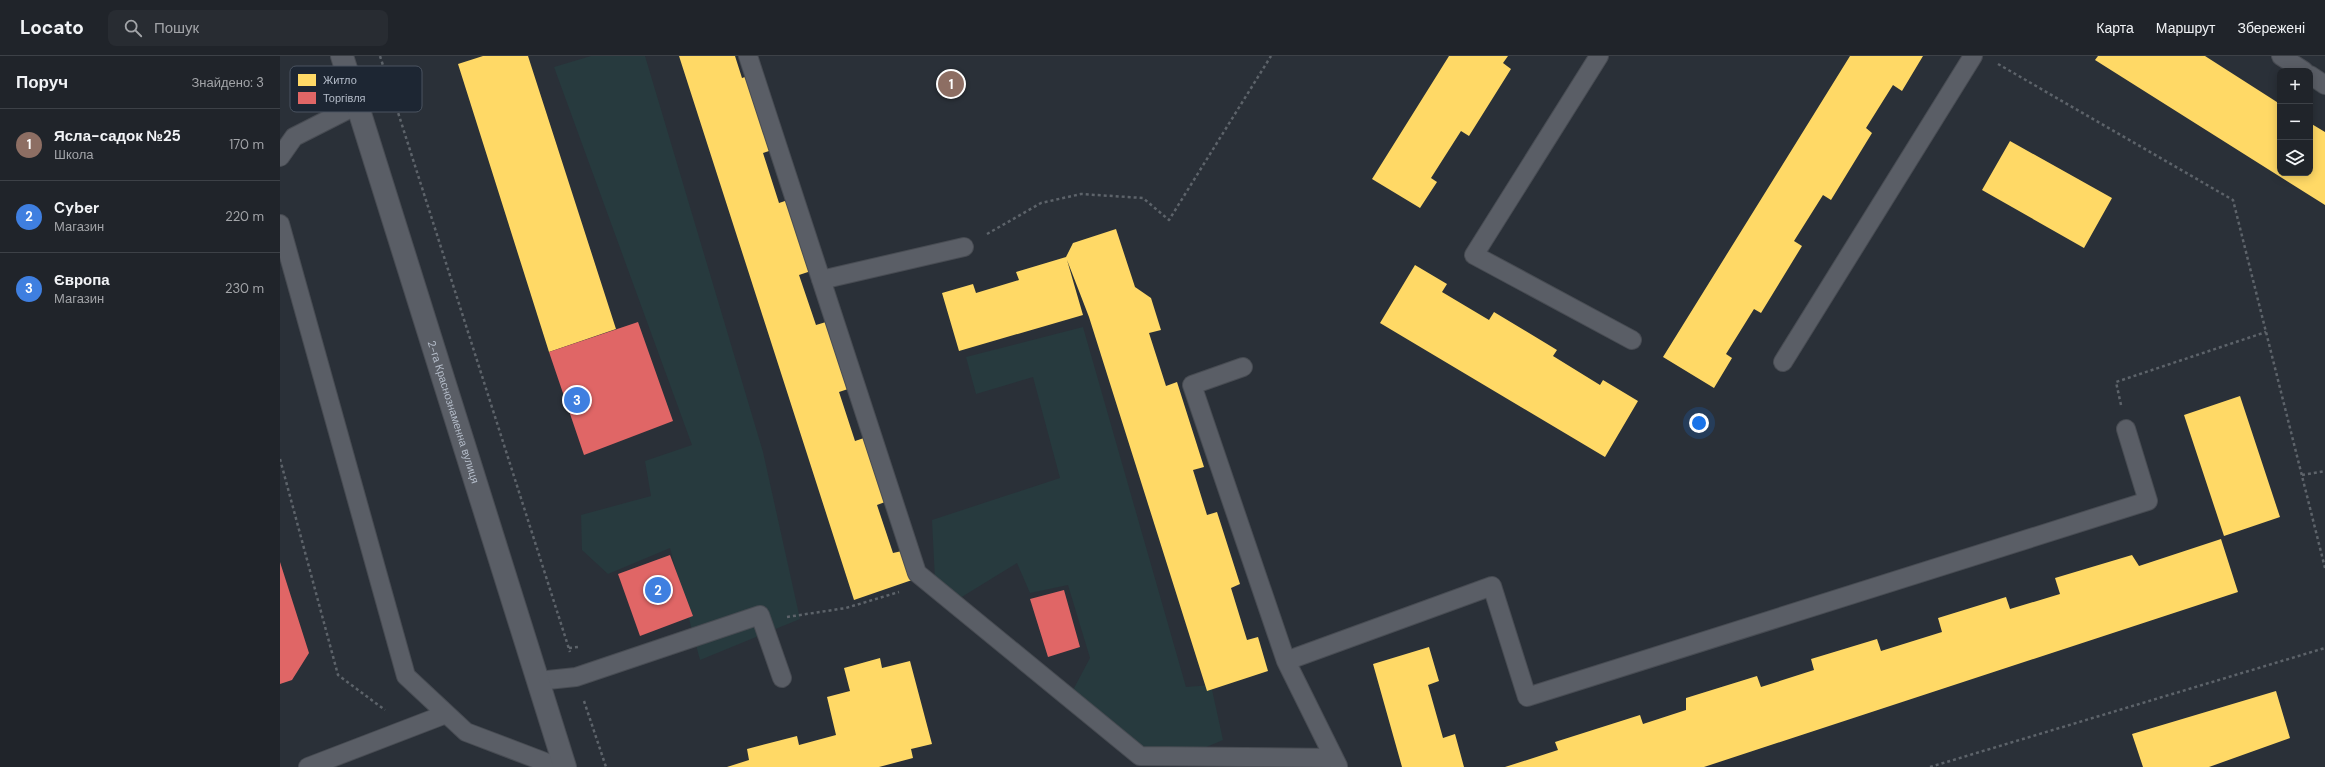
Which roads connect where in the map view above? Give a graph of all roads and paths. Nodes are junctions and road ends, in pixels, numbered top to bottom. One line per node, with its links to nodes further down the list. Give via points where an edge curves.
1 (342, 56): 9 (street, 2-га Краснознаменна вулиця)
2 (380, 56): 10 (path)
3 (748, 56): 20 (lane)
4 (1271, 56): 19 (path, via 1169,220 1143,198 1082,194 1041,203)
5 (1599, 56): 22 (lane, via 1474,255)
6 (1973, 56): 23 (lane)
7 (2281, 56): 11 (lane)
8 (1992, 60): 21 (path, via 2233,200)
9 (345, 66)
10 (383, 66)
11 (2299, 68)
12 (2313, 77): 13 (lane)
13 (2325, 85)
14 (343, 112): 17 (lane, via 294,137)
15 (359, 112): 34 (street, 2-га Краснознаменна вулиця)
16 (398, 112): 32 (path)
17 (280, 157)
18 (280, 224): 35 (lane, via 406,676)
19 (964, 247): 20 (lane)
20 (821, 280): 37 (lane, via 917,572 1140,756)
21 (2266, 332): 25 (path, via 2116,382); 28 (path)
22 (1632, 340)
23 (1783, 362)
24 (1243, 367): 31 (lane, via 1192,385)
25 (2126, 429): 31 (lane, via 2148,501 1528,697 1492,586)
26 (280, 460): 36 (path, via 338,675)
27 (2325, 471): 28 (path)
28 (2302, 475): 29 (path)
29 (2325, 568)
30 (2325, 648): 44 (path)
31 (1286, 661): 38 (lane)
32 (576, 676): 33 (lane, via 760,615); 34 (lane); 42 (path)
33 (782, 678)
34 (538, 680): 41 (street, 2-га Краснознаменна вулиця)
35 (446, 714): 36 (lane); 40 (lane, via 466,732)
36 (408, 728): 39 (lane)
37 (1209, 757): 38 (lane); 43 (lane)
38 (1336, 762)
39 (308, 767)
40 (558, 767)
41 (565, 767)
42 (606, 767)
43 (1172, 767)
44 (1930, 767)

